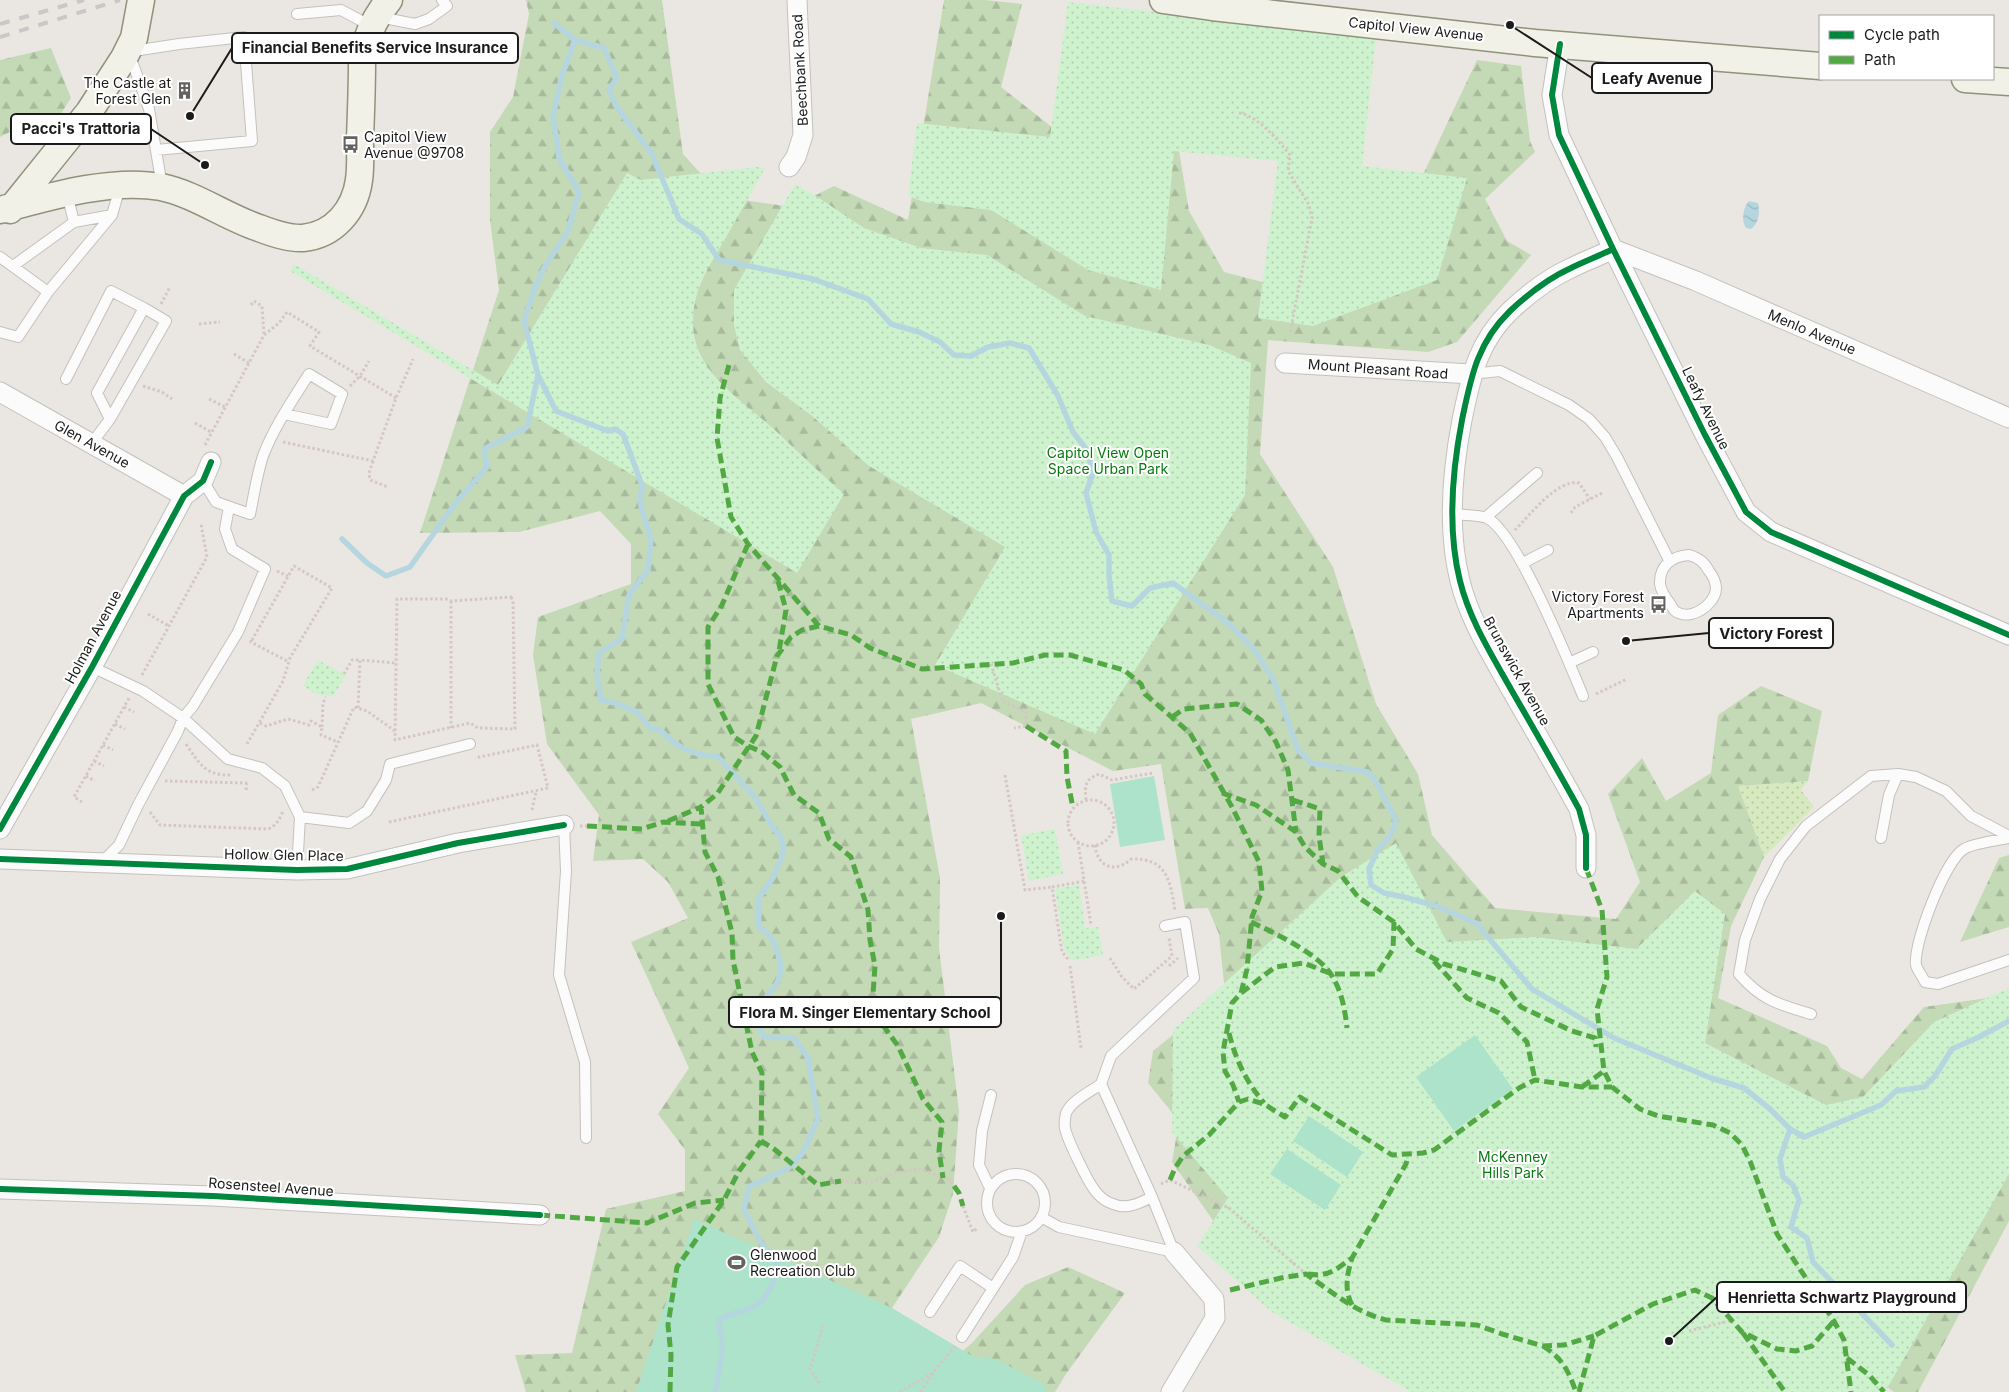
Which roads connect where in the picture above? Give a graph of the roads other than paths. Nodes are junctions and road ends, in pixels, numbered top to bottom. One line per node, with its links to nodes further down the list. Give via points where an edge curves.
1 (141, 0): 9 (main road)
2 (153, 0): 9 (main road)
3 (442, 0): 7 (lane, via 447,6 430,19 415,24)
4 (797, 0): 14 (street, Beechbank Road, via 803,136)
5 (1162, 0): 8 (main road, Capitol View Avenue)
6 (297, 14): 7 (lane, via 341,10)
7 (379, 14): 15 (main road, via 365,46 362,62 359,181 353,203 339,223 324,233 302,238 288,236 258,228)
8 (1560, 44): 10 (main road, Capitol View Avenue); 21 (street, Leafy Avenue, via 1552,95 1559,135)
9 (134, 56): 13 (lane, via 149,109); 13 (lane, via 244,38 252,141); 18 (main road, via 106,99 89,112)
10 (1819, 66)
11 (1980, 80): 12 (main road)
12 (2009, 82)
13 (156, 150): 15 (lane)
14 (790, 167)
15 (161, 182): 16 (main road)
16 (122, 184): 17 (main road); 19 (lane)
17 (67, 194): 18 (main road); 20 (lane)
18 (4, 213)
19 (112, 215): 20 (lane); 24 (lane)
20 (74, 222): 23 (lane)
21 (1613, 249): 28 (street, Brunswick Avenue, via 1570,269 1526,296 1493,330); 32 (street, Menlo Avenue, via 1696,281); 45 (street, Leafy Avenue, via 1746,512 1771,532)
22 (0, 257): 23 (lane)
23 (13, 266): 24 (lane)
24 (48, 292): 26 (lane, via 18,337)
25 (144, 308): 29 (lane, via 111,291); 33 (lane, via 97,393); 33 (lane, via 166,321)
26 (0, 332)
27 (1285, 363): 28 (street, Mount Pleasant Road)
28 (1471, 374): 40 (street, Brunswick Avenue, via 1457,449); 43 (lane, via 1500,371 1569,405 1589,419 1617,457)
29 (66, 378)
30 (0, 392): 34 (street, Glen Avenue)
31 (284, 414): 31 (lane, via 309,374 342,394 331,424); 39 (lane, via 262,458 250,514)
32 (2009, 418)
33 (110, 419): 34 (lane)
34 (92, 443): 38 (street, Glen Avenue)
35 (208, 454): 37 (street, Holman Avenue)
36 (1537, 473): 41 (lane)
37 (203, 481): 38 (street, Holman Avenue); 39 (lane, via 216,502)
38 (184, 496): 48 (street, Holman Avenue)
39 (230, 506): 50 (lane, via 225,529 232,549 265,569 238,632)
40 (1452, 514): 41 (lane); 60 (street, Brunswick Avenue, via 1460,584 1492,656 1579,809 1586,835)
41 (1486, 517): 44 (lane, via 1499,527)
42 (1548, 550): 44 (lane)
43 (1669, 560): 43 (lane, via 1660,584 1674,611 1692,614 1704,608 1713,599 1716,588 1706,564 1689,555)
44 (1523, 563): 47 (lane)
45 (2009, 635)
46 (1593, 652): 47 (lane)
47 (1569, 663): 49 (lane)
48 (92, 667): 50 (lane, via 143,691); 55 (street, Holman Avenue)
49 (1583, 696)
50 (183, 718): 53 (lane, via 228,759 262,768 285,786); 59 (lane, via 119,845)
51 (470, 744): 53 (lane, via 390,764 386,780 367,811 349,823)
52 (1898, 774): 56 (lane, via 1916,777 1946,791 1971,816); 57 (lane, via 1889,795); 64 (lane, via 1871,776 1806,826 1780,859 1745,940 1740,974 1750,986 1777,1004)
53 (300, 817): 61 (lane)
54 (564, 825): 61 (street, Hollow Glen Place, via 458,843 347,869); 67 (lane, Hollow Glen Place, via 566,871 559,975 585,1062)
55 (0, 828)
56 (2009, 837): 63 (lane, via 1964,849 1949,866 1931,904 1916,965 1925,982 1938,984)
57 (1881, 838)
58 (0, 859): 59 (street, Hollow Glen Place)
59 (101, 863): 61 (street, Hollow Glen Place)
60 (1586, 868)
61 (297, 870)
62 (1165, 926): 65 (lane, via 1185,922 1194,978 1111,1056)
63 (2009, 960)
64 (1811, 1014)
65 (1101, 1084): 70 (lane); 70 (lane, via 1069,1108 1065,1131 1096,1192 1104,1200 1125,1207)
66 (991, 1095): 68 (lane, via 978,1165)
67 (586, 1138)
68 (990, 1188): 72 (lane, via 1005,1175 1026,1174 1043,1192 1045,1207); 73 (lane, via 986,1198 990,1217 1005,1230)
69 (0, 1189): 71 (street, Rosensteel Avenue, via 213,1196)
70 (1152, 1197): 74 (lane)
71 (540, 1215)
72 (1041, 1217): 73 (lane); 74 (lane, via 1059,1227)
73 (1022, 1232): 75 (lane, via 1013,1257)
74 (1174, 1252): 78 (street, via 1214,1299 1215,1318)
75 (993, 1288): 76 (lane, via 960,1266); 77 (lane)
76 (930, 1312)
77 (962, 1337)
78 (1171, 1392)

